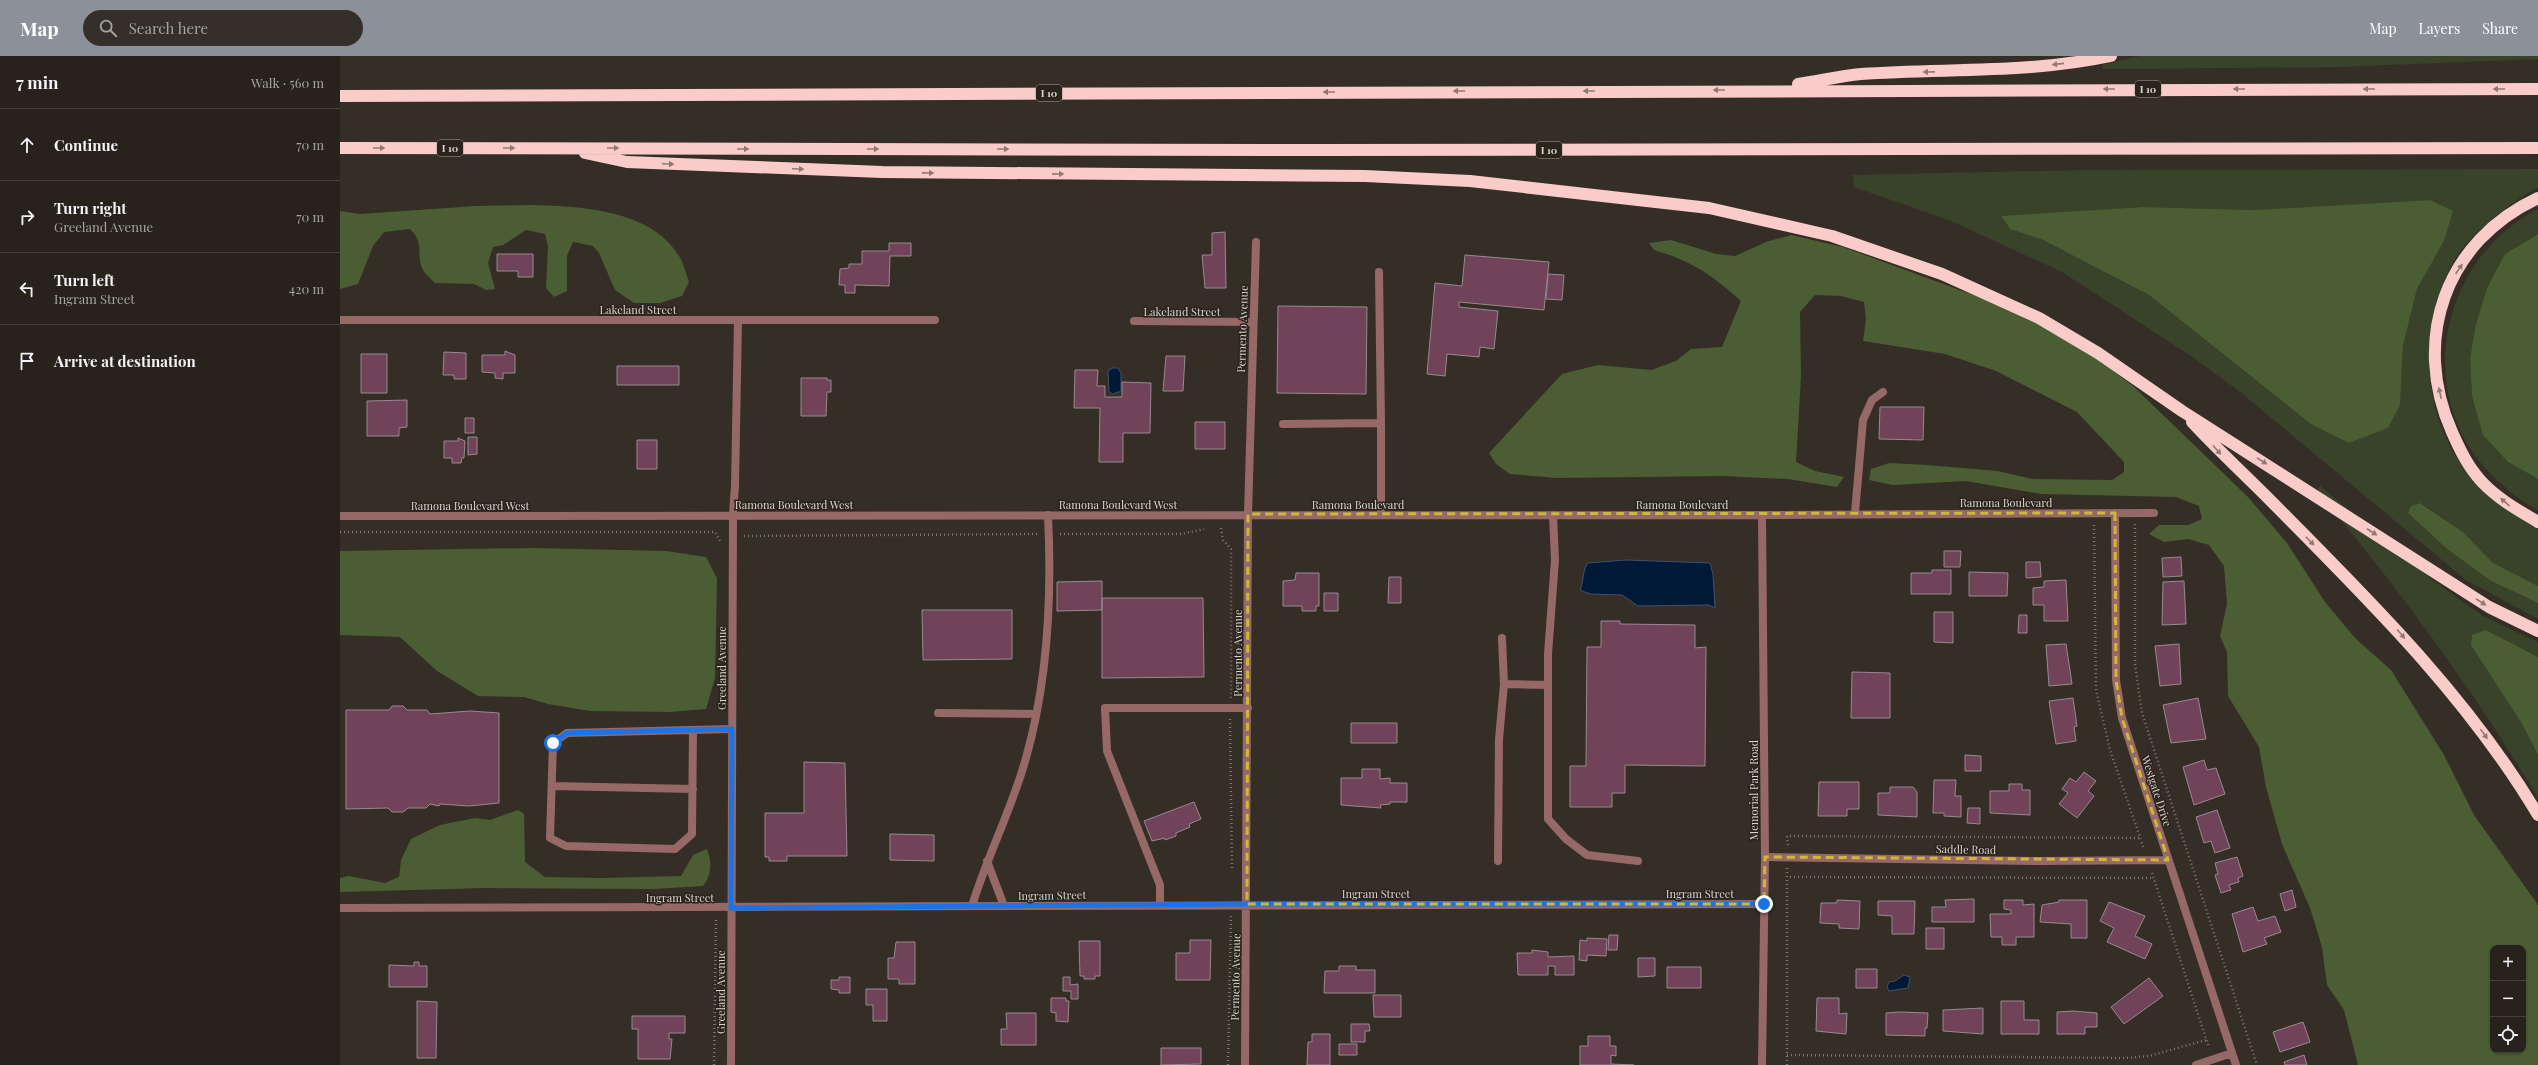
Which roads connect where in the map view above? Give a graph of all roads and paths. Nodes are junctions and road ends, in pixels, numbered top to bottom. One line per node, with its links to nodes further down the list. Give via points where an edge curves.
1 (2111, 56): 3 (highway, one-way to 3, via 2082,62 1996,71 1860,74)
2 (2538, 89): 3 (highway, I 10, one-way to 3)
3 (1758, 90): 4 (highway, I 10, one-way to 4)
4 (340, 96)
5 (340, 148): 6 (highway, I 10, one-way to 6)
6 (560, 148): 7 (highway, I 10, one-way to 7); 17 (highway, one-way to 17, via 628,162 882,172 1365,176 1440,180 1709,208 1832,236 1942,274 2039,318 2098,353)
7 (2538, 148)
8 (2538, 198): 31 (highway, one-way to 8, via 2510,506 2481,481 2462,456 2444,414 2434,364 2439,309 2449,285 2478,241 2512,213)
9 (1256, 242): 15 (street, Permento Avenue)
10 (1378, 272): 18 (street)
11 (340, 320): 12 (street, Lakeland Street)
12 (738, 320): 13 (street, Lakeland Street); 25 (street, Greeland Avenue)
13 (935, 320)
14 (1134, 322): 15 (street, Lakeland Street)
15 (1253, 322): 24 (street, Permento Avenue)
16 (1883, 392): 20 (street, via 1872,400 1863,420)
17 (2182, 411): 39 (highway, one-way to 39, via 2489,607); 51 (highway, one-way to 51, via 2223,456 2396,628 2461,703 2518,781)
18 (1381, 423): 19 (street); 27 (street)
19 (1283, 424)
20 (1855, 513): 21 (street, Ramona Boulevard); 29 (street, Ramona Boulevard)
21 (2115, 513): 22 (street, Ramona Boulevard); 53 (street, Westgate Drive, via 2116,680 2122,718)
22 (2136, 513): 23 (street, Ramona Boulevard); 79 (path, via 2135,664 2142,713)
23 (2154, 513)
24 (1248, 514): 26 (street, Ramona Boulevard West); 27 (street, Ramona Boulevard); 44 (street, Permento Avenue)
25 (733, 515): 26 (street, Ramona Boulevard West); 30 (street, Ramona Boulevard West); 37 (street, Greeland Avenue)
26 (1048, 515): 35 (street)
27 (1381, 515): 28 (street, Ramona Boulevard)
28 (1553, 515): 29 (street, Ramona Boulevard); 42 (street, via 1554,560)
29 (1762, 515): 52 (street, Memorial Park Road)
30 (340, 516)
31 (2538, 522)
32 (1215, 528): 43 (path, via 1222,528 1223,540 1230,549)
33 (1208, 529): 35 (path, via 1169,534)
34 (340, 532): 36 (path, via 715,532)
35 (1049, 534): 37 (path); 46 (street, via 1046,640)
36 (717, 536): 37 (path); 38 (path)
37 (733, 536): 47 (street, Greeland Avenue)
38 (723, 548)
39 (2538, 631)
40 (1502, 638): 41 (street)
41 (1504, 684): 42 (street); 55 (street, via 1498,739)
42 (1548, 684): 56 (street, via 1548,819 1566,839 1587,855)
43 (1231, 708): 44 (street); 57 (path); 62 (street, via 1105,708 1107,751 1160,884)
44 (1248, 708): 60 (street, Permento Avenue)
45 (938, 713): 46 (street)
46 (1036, 714): 54 (street, via 1026,758 1007,814)
47 (732, 729): 48 (street); 67 (street, Greeland Avenue)
48 (693, 730): 49 (street, via 567,733 553,743); 50 (street)
49 (552, 786): 50 (street); 50 (street, via 550,838 566,846 675,849 692,834)
50 (693, 789)
51 (2538, 815)
52 (1765, 857): 53 (street, Saddle Road); 61 (street, Memorial Park Road)
53 (2168, 860): 69 (street, Westgate Drive)
54 (987, 861): 63 (street); 64 (street)
55 (1498, 861)
56 (1638, 861)
57 (1232, 873)
58 (1788, 877): 70 (path)
59 (1232, 904): 60 (street, Ingram Street); 62 (street, Ingram Street); 73 (path)
60 (1247, 904): 61 (street, Ingram Street); 74 (street, Permento Avenue)
61 (1764, 904): 75 (street, Memorial Park Road)
62 (1160, 905): 64 (street, Ingram Street)
63 (972, 906): 64 (street, Ingram Street); 67 (street, Ingram Street)
64 (1004, 906)
65 (340, 908): 66 (street, Ingram Street)
66 (717, 908): 67 (street, Ingram Street); 71 (path)
67 (731, 908): 72 (street, Greeland Avenue)
68 (2206, 1040): 70 (path, via 2149,1056 2125,1058)
69 (2232, 1053): 77 (street); 78 (street, Westgate Drive)
70 (1787, 1055): 76 (path)
71 (714, 1065)
72 (731, 1065)
73 (1228, 1065)
74 (1245, 1065)
75 (1762, 1065)
76 (1787, 1065)
77 (2196, 1065)
78 (2236, 1065)
79 (2257, 1065)

